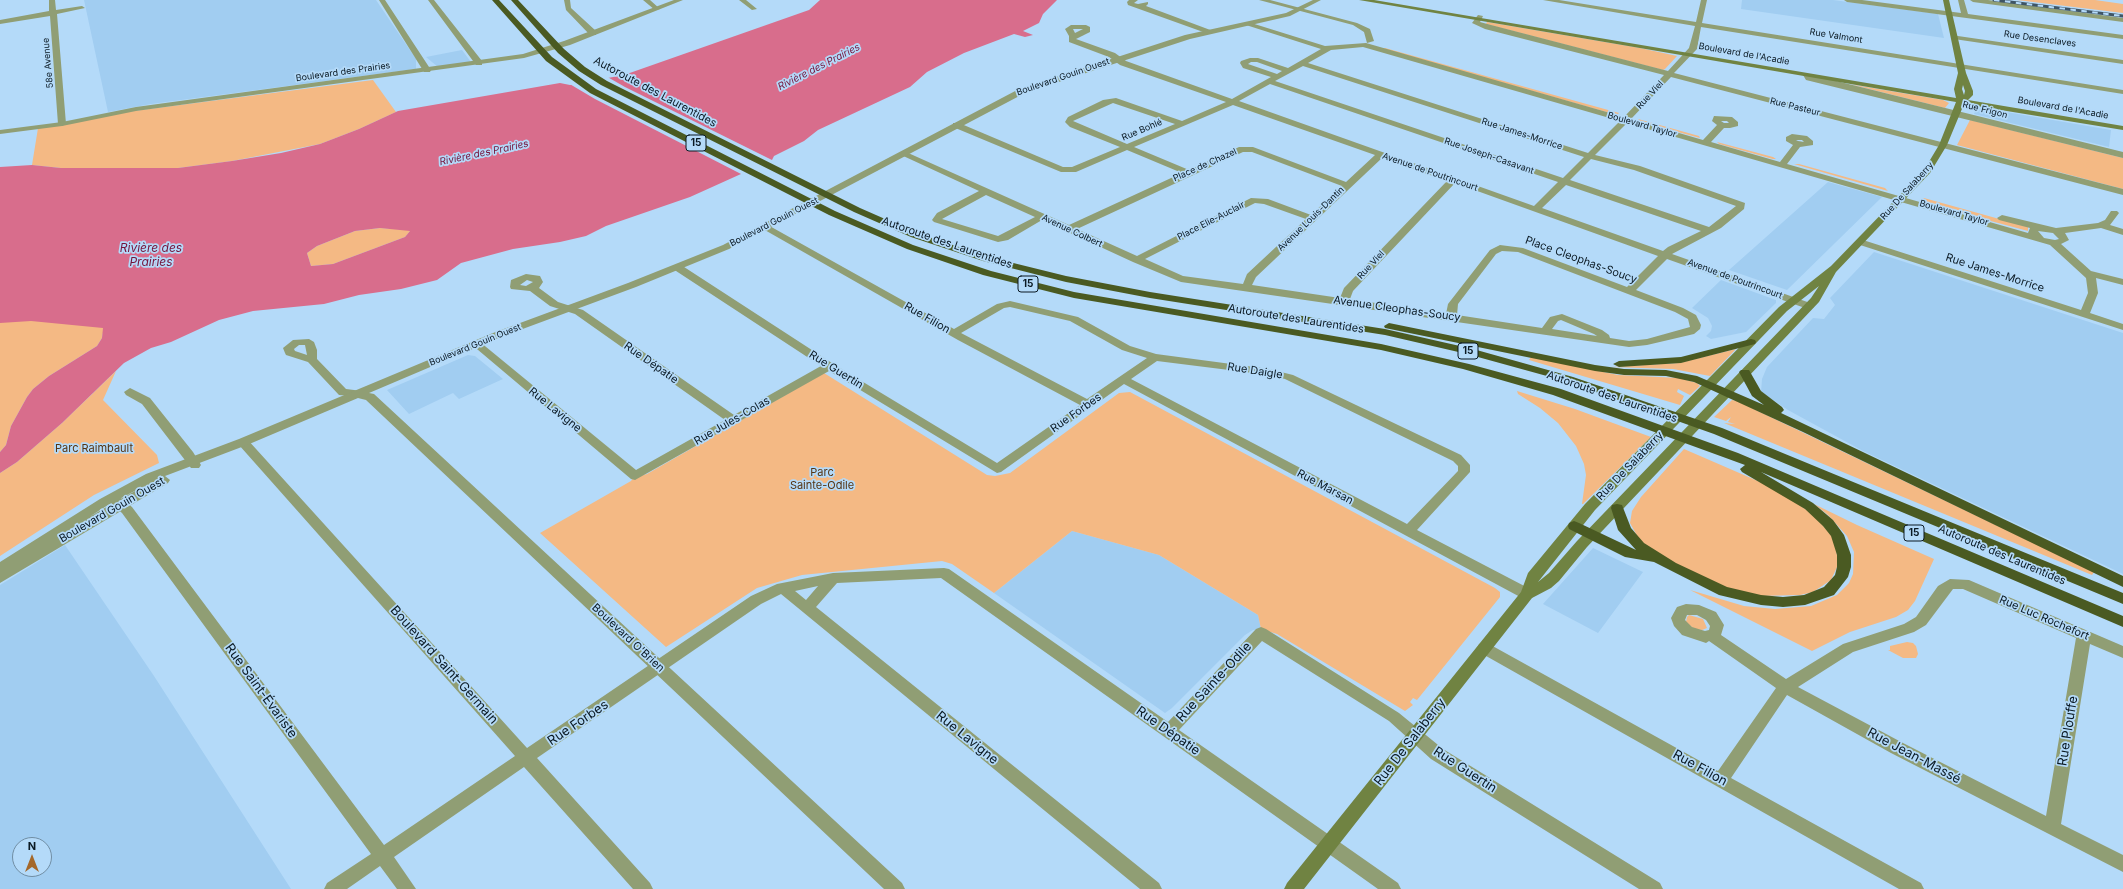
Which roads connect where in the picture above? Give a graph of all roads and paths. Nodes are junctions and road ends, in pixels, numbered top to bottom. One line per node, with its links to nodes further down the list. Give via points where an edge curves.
1 (52, 0): 28 (street, 58e Avenue)
2 (382, 0): 47 (street)
3 (431, 0): 45 (street)
4 (495, 0): 134 (highway, Autoroute des Laurentides / 15, via 555,64 593,91 832,213 933,255 1032,285 1115,304 1320,336 1430,358 1539,387)
5 (514, 0): 110 (highway, Autoroute des Laurentides / 15, via 574,63 609,86 888,224 966,252 1051,275 1143,294)
6 (567, 0): 36 (street, via 568,9)
7 (646, 0): 25 (street)
8 (680, 0): 25 (street, Boulevard des Prairies)
9 (742, 0): 24 (street)
10 (1262, 0): 26 (street)
11 (1318, 0): 26 (street, Boulevard Gouin Ouest)
12 (1362, 0): 21 (main road, Boulevard de l'Acadie)
13 (1385, 0): 30 (main road, Boulevard de l'Acadie)
14 (1546, 0): 34 (street, Rue Valmont)
15 (1703, 0): 34 (street, Rue Viel)
16 (1847, 0): 27 (street)
17 (1943, 0): 27 (main road, Rue De Salaberry)
18 (1946, 0): 27 (main road, Rue De Salaberry)
19 (1961, 0): 29 (street)
20 (1973, 0): 31 (street)
21 (1378, 1): 30 (main road, Boulevard de l'Acadie)
22 (1138, 2): 35 (street)
23 (82, 8): 28 (street)
24 (754, 8)
25 (657, 9): 36 (street, Boulevard des Prairies)
26 (1301, 10): 33 (street, Boulevard Gouin Ouest); 40 (street, via 1357,25 1367,31)
27 (1948, 11): 29 (street); 38 (main road, Rue De Salaberry)
28 (53, 13): 32 (street); 61 (street, 58e Avenue)
29 (1965, 16): 39 (street)
30 (1479, 18): 42 (main road, Boulevard de l'Acadie); 50 (street, Rue Pasteur, via 1476,23 1484,26)
31 (2123, 20)
32 (0, 22)
33 (1248, 24): 35 (street, Boulevard Gouin Ouest); 41 (street, Boulevard Taylor)
34 (1699, 24): 42 (street, Rue Viel); 48 (street, Rue Valmont)
35 (1209, 31): 43 (street, Boulevard Gouin Ouest)
36 (593, 33): 45 (street, Boulevard des Prairies, via 545,51)
37 (1073, 36): 43 (street, Avenue de Poutrincourt, via 1073,41)
38 (1954, 37): 44 (street, Rue Desenclaves); 48 (main road, Rue De Salaberry)
39 (2123, 37)
40 (1367, 43): 41 (street, Boulevard Taylor); 59 (street, Boulevard Taylor)
41 (1329, 48): 46 (street, Rue Bohlé)
42 (1689, 53): 50 (street, Rue Viel); 51 (main road, Boulevard de l'Acadie); 53 (main road, Boulevard de l'Acadie)
43 (1117, 59): 57 (street, Avenue de Poutrincourt); 63 (street, Boulevard Gouin Ouest, via 1022,90)
44 (2123, 62)
45 (479, 63): 47 (street, Boulevard des Prairies)
46 (1305, 64): 49 (street, Rue Bohlé); 74 (street, Rue James-Morrice)
47 (427, 70): 61 (street, Boulevard des Prairies, via 136,109)
48 (1962, 70): 55 (street, Rue Valmont); 56 (main road, Rue De Salaberry, via 1969,95)
49 (1290, 71): 52 (street, Rue Bohlé); 52 (street, via 1258,60 1250,60 1244,64)
50 (1669, 75): 59 (street, Rue Viel); 69 (street, Rue Pasteur)
51 (1807, 75): 53 (street, Rue Frigon, via 1810,78)
52 (1279, 77): 54 (street, Rue Bohlé)
53 (1840, 81): 56 (main road, Boulevard de l'Acadie); 58 (street, Rue Frigon)
54 (1270, 82): 57 (street, Rue Bohlé); 78 (street, Rue Joseph-Casavant)
55 (2123, 92)
56 (1962, 98): 58 (main road, Rue De Salaberry); 60 (main road, Boulevard de l'Acadie); 65 (main road, Boulevard de l'Acadie)
57 (1233, 102): 62 (street, Rue Bohlé); 72 (street, Avenue de Poutrincourt)
58 (1956, 114): 69 (main road, Rue De Salaberry); 73 (street, Rue Frigon)
59 (1629, 117): 67 (street, Boulevard Taylor); 74 (street, Rue Viel)
60 (2123, 123)
61 (62, 124): 66 (street, Boulevard des Prairies)
62 (1182, 124): 70 (street, Rue Bohlé); 70 (street, via 1113,100 1106,101 1070,120 1073,125)
63 (956, 125): 70 (street, Rue Bohlé, via 1066,171); 71 (street, Boulevard Gouin Ouest)
64 (1722, 125): 67 (street)
65 (2123, 128)
66 (0, 132)
67 (1709, 140): 75 (street, Boulevard Taylor)
68 (1798, 144): 75 (street)
69 (1943, 145): 81 (street, Rue Pasteur); 82 (main road, Rue De Salaberry, via 1930,166)
70 (1128, 147): 76 (street)
71 (903, 154): 80 (street, Avenue Colbert); 88 (street, Boulevard Gouin Ouest)
72 (1381, 154): 77 (street, Avenue de Poutrincourt); 79 (street, Avenue Louis-Dantin)
73 (2123, 155)
74 (1589, 156): 78 (street, Rue Viel); 91 (street, Rue James-Morrice, via 1637,168 1740,203 1741,207)
75 (1786, 161): 82 (street, Boulevard Taylor)
76 (1189, 172): 79 (street, Place de Chazel, via 1247,149); 90 (street, Place de Chazel)
77 (1453, 180): 83 (street, Avenue de Poutrincourt); 107 (street, Rue Viel, via 1348,290)
78 (1563, 182): 83 (street, Rue Viel); 91 (street, Rue Joseph-Casavant)
79 (1346, 185): 86 (street, Avenue Louis-Dantin)
80 (986, 192): 85 (street, Avenue Colbert); 85 (street, via 940,215 937,220 998,240)
81 (2123, 192)
82 (1905, 195): 89 (street, Boulevard Taylor); 94 (street, Boulevard Taylor); 95 (main road, Rue De Salaberry)
83 (1536, 209): 97 (street, Avenue de Poutrincourt)
84 (2114, 213): 87 (street)
85 (1041, 217): 90 (street, Avenue Colbert)
86 (1312, 218): 98 (street, Place Elie-Auclair, via 1265,201 1254,200); 104 (street, Avenue Louis-Dantin, via 1251,276)
87 (2103, 226): 92 (street); 93 (street)
88 (766, 227): 99 (street, Boulevard Gouin Ouest); 116 (street, Rue Filion)
89 (2041, 228): 92 (street, Boulevard Taylor); 94 (street, via 2033,230)
90 (1068, 229): 98 (street, Avenue Colbert)
91 (1709, 230): 97 (street, via 1675,246)
92 (2056, 231): 96 (street, via 2064,240)
93 (2123, 232)
94 (2036, 238): 96 (street, Boulevard Taylor)
95 (1860, 242): 100 (main road, Rue De Salaberry); 111 (street, Rue James-Morrice)
96 (2054, 243): 101 (street)
97 (1666, 254): 105 (street); 106 (street, Avenue de Poutrincourt)
98 (1136, 260): 104 (street, Avenue Colbert, via 1181,280)
99 (677, 268): 109 (street, Boulevard Gouin Ouest); 123 (street, Rue Guertin)
100 (1835, 268): 106 (main road, Rue De Salaberry); 108 (main road, Rue De Salaberry)
101 (2088, 273): 102 (street); 111 (street, via 2093,290)
102 (2123, 282)
103 (532, 288): 109 (street, Rue Dépatie, via 554,304)
104 (1246, 288): 107 (street, Avenue Cleophas-Soucy)
105 (1629, 291): 112 (street, Place Cleophas-Soucy, via 1518,249 1503,248 1493,252 1455,302); 115 (street, Place Cleophas-Soucy, via 1689,315 1696,325)
106 (1795, 300): 108 (street, Avenue de Poutrincourt); 118 (main road, Rue De Salaberry)
107 (1344, 302): 112 (street, Avenue Cleophas-Soucy)
108 (1809, 306): 124 (main road, Rue De Salaberry)
109 (568, 309): 119 (street, Boulevard Gouin Ouest); 131 (street, Rue Dépatie, via 579,312)
110 (1272, 313): 122 (highway, via 1405,328); 151 (highway, Autoroute des Laurentides / 15, via 1379,331 1469,351 1569,379 1659,409)
111 (2084, 314): 113 (street, Rue James-Morrice)
112 (1451, 317): 114 (street, Avenue Cleophas-Soucy)
113 (2123, 327)
114 (1547, 331): 117 (street, Avenue Cleophas-Soucy); 117 (street, Avenue Cleophas-Soucy, via 1547,327 1554,319 1562,318 1598,332)
115 (1690, 332): 117 (street, Avenue Cleophas-Soucy, via 1637,344)
116 (954, 333): 120 (street, Rue Daigle, via 1001,306 1010,304 1074,319 1126,348); 130 (street, Rue Filion)
117 (1606, 340)
118 (1751, 342): 122 (highway, via 1701,356 1666,362); 126 (main road, Rue De Salaberry)
119 (476, 344): 129 (street, Boulevard Gouin Ouest); 137 (street, Rue Lavigne)
120 (1155, 357): 125 (street, Rue Forbes); 141 (street, Rue Daigle, via 1290,377 1457,458 1464,465 1464,472)
121 (312, 360): 129 (street, Boulevard O'Brien, via 343,392)
122 (1579, 365): 126 (highway, via 1620,372 1674,374)
123 (829, 366): 131 (street, Rue Jules-Colas); 136 (street, Rue Guertin)
124 (1745, 372): 128 (main road, Rue De Salaberry); 132 (highway, via 1759,396)
125 (1124, 380): 130 (street, Rue Forbes); 141 (street, Rue Marsan)
126 (1710, 384): 128 (highway); 140 (main road, Rue De Salaberry)
127 (130, 392): 135 (street, via 146,401)
128 (1726, 392): 132 (highway); 139 (main road, Rue De Salaberry)
129 (358, 394): 133 (street, Boulevard Gouin Ouest); 159 (street, Boulevard O'Brien, via 370,397)
130 (1089, 405): 136 (street, Rue Forbes)
131 (733, 420): 137 (street, Rue Jules-Colas)
132 (1807, 429): 148 (highway)
133 (243, 442): 135 (street, Boulevard Gouin Ouest); 163 (street, Boulevard Saint-Germain)
134 (1705, 445): 143 (highway, via 1800,500 1822,517 1840,542 1844,554 1843,573 1833,587 1821,595 1795,601 1772,601 1724,591); 153 (highway, Autoroute des Laurentides / 15)
135 (194, 463): 138 (street, Boulevard Gouin Ouest)
136 (997, 469)
137 (636, 476)
138 (116, 500): 144 (street, Boulevard Gouin Ouest); 146 (street, Boulevard Gouin Ouest); 167 (street, Rue Saint-Évariste, via 127,510)
139 (1617, 508): 142 (main road, Rue De Salaberry); 143 (highway, via 1630,539)
140 (1574, 526): 142 (highway); 150 (main road, Rue De Salaberry, via 1533,577)
141 (1408, 531): 150 (street, Rue Marsan)
142 (1591, 535): 143 (highway, via 1630,554); 150 (main road, Rue De Salaberry, via 1546,584)
143 (1658, 559)
144 (0, 568)
145 (944, 573): 147 (street, Rue Forbes); 161 (street, Rue Dépatie)
146 (0, 578)
147 (833, 578): 149 (street, Rue Forbes); 152 (street)
148 (2123, 582)
149 (782, 588): 152 (street, Rue Lavigne); 159 (street, Rue Forbes, via 756,600)
150 (1527, 594): 157 (main road, Rue De Salaberry)
151 (2123, 599)
152 (807, 608): 173 (street, Rue Lavigne)
153 (2123, 622)
154 (1261, 633): 161 (street, Rue Sainte-Odile); 162 (street, Rue Guertin, via 1394,717)
155 (2084, 635): 158 (street, Rue Luc Rochefort); 160 (street, Rue Luc Rochefort, via 1964,584 1950,584 1921,621 1909,628 1848,648); 165 (street, Rue Plouffe)
156 (1712, 636): 160 (street, Rue Jean-Massé)
157 (1484, 648): 162 (main road, Rue De Salaberry); 164 (street, Rue Filion)
158 (2123, 652)
159 (659, 667): 163 (street, Rue Forbes); 172 (street, Boulevard O'Brien)
160 (1785, 687): 164 (street); 165 (street, Rue Jean-Massé)
161 (1168, 732): 166 (street, Rue Dépatie)
162 (1415, 735): 166 (main road, Rue De Salaberry); 176 (street, Rue Guertin, via 1437,754)
163 (528, 757): 167 (street, Rue Forbes); 171 (street, Boulevard Saint-Germain)
164 (1721, 779): 177 (street, Rue Filion)
165 (2052, 827): 168 (street, Rue Jean-Massé)
166 (1328, 844): 174 (main road, Rue De Salaberry); 175 (street, Rue Dépatie)
167 (383, 856): 169 (street, Rue Forbes); 170 (street, Rue Saint-Évariste)
168 (2123, 864)
169 (333, 889)
170 (407, 889)
171 (644, 889)
172 (896, 889)
173 (1153, 889)
174 (1293, 889)
175 (1392, 889)
176 (1654, 889)
177 (1915, 889)

